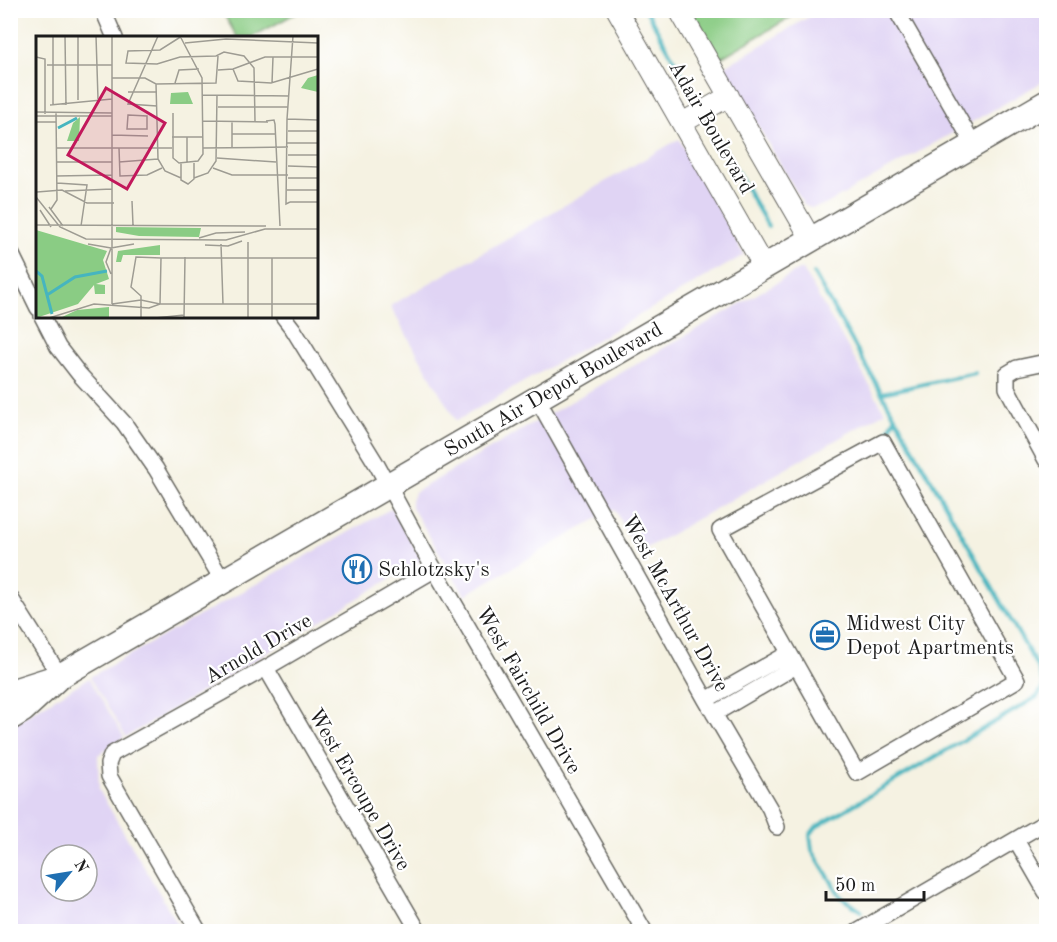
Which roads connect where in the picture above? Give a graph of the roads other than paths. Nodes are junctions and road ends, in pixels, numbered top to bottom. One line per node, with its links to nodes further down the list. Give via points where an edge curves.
1 (104, 10): 5 (street)
2 (617, 10): 8 (street, Adair Boulevard)
3 (679, 10): 6 (street, Adair Boulevard)
4 (896, 10): 9 (street)
5 (114, 36)
6 (729, 96): 8 (street); 10 (street, Adair Boulevard)
7 (1047, 103): 9 (main road, South Air Depot Boulevard)
8 (682, 123): 12 (street, Adair Boulevard)
9 (974, 145): 10 (main road, South Air Depot Boulevard)
10 (811, 239): 12 (main road, South Air Depot Boulevard)
11 (10, 251): 13 (street)
12 (764, 267): 17 (main road, South Air Depot Boulevard)
13 (36, 304)
14 (43, 318): 21 (street, via 58,347 144,451)
15 (285, 318): 19 (street, West Fairchild Drive)
16 (1047, 362): 18 (street, via 1007,374 1007,388)
17 (538, 399): 19 (main road, South Air Depot Boulevard); 27 (street, West McArthur Drive)
18 (1047, 460)
19 (387, 485): 20 (street, West Fairchild Drive); 21 (main road, South Air Depot Boulevard)
20 (434, 570): 24 (street, Arnold Drive); 36 (street, West Fairchild Drive)
21 (223, 581): 25 (main road, South Air Depot Boulevard)
22 (10, 597): 25 (street)
23 (792, 659): 23 (street, via 720,530 883,442 1017,680 856,773); 27 (street); 28 (street)
24 (266, 668): 34 (street, Arnold Drive, via 112,754 108,765 109,776); 35 (street, West Ercoupe Drive)
25 (60, 676): 26 (main road, South Air Depot Boulevard); 29 (main road, South Air Depot Boulevard)
26 (10, 692)
27 (706, 700): 28 (street, West McArthur Drive)
28 (714, 714): 31 (street, West McArthur Drive)
29 (10, 717)
30 (1047, 822): 32 (street)
31 (777, 827)
32 (1016, 840): 33 (street); 37 (street)
33 (1047, 892)
34 (199, 932)
35 (419, 932)
36 (645, 932)
37 (857, 932)

